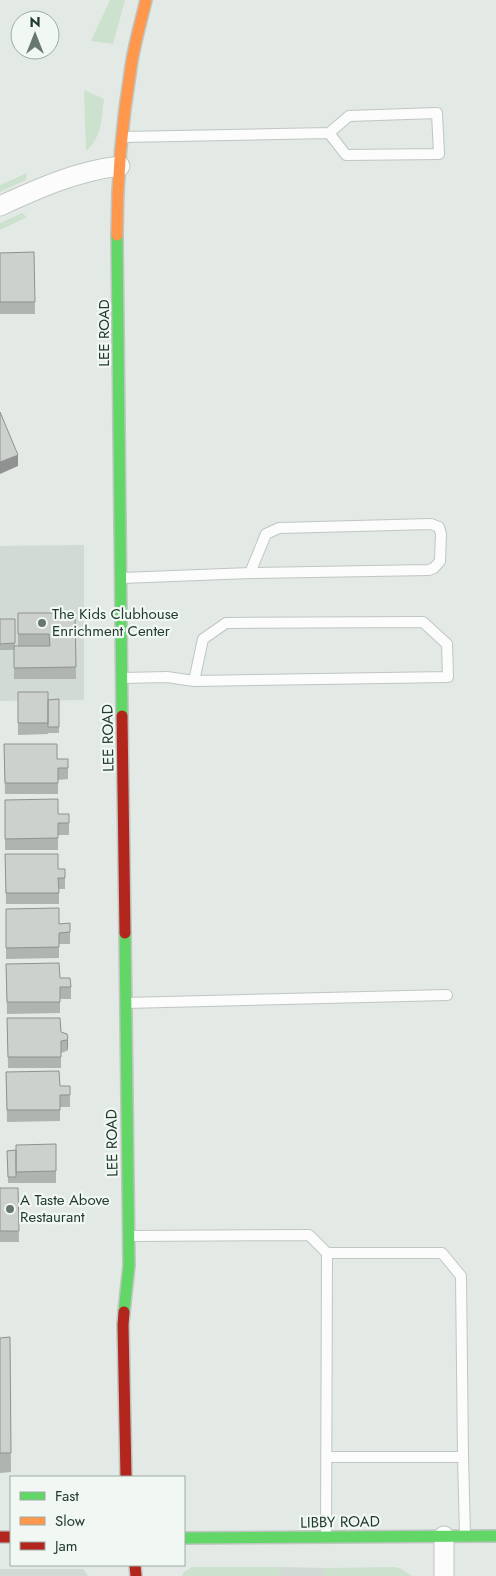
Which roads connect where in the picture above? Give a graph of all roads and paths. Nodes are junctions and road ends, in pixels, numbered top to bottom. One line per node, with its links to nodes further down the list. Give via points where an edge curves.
1 (146, 0): 3 (main road, LEE ROAD, via 131,65)
2 (329, 133): 2 (lane, via 346,155 439,154 437,112 349,116); 3 (lane)
3 (122, 137): 4 (main road, LEE ROAD)
4 (120, 166): 5 (street, via 57,180); 7 (main road, LEE ROAD, via 117,220)
5 (0, 206)
6 (250, 573): 6 (lane, via 429,570 440,561 441,534 439,527 431,524 279,528 266,534); 7 (lane)
7 (120, 578): 8 (main road, LEE ROAD)
8 (122, 678): 9 (lane, via 167,677); 11 (main road, LEE ROAD)
9 (194, 681): 9 (lane, via 448,677 447,644 423,622 226,623 203,639)
10 (447, 995): 11 (lane)
11 (126, 1003): 12 (main road, LEE ROAD)
12 (128, 1236): 13 (lane, via 309,1235); 16 (main road, LEE ROAD, via 129,1266 123,1325)
13 (327, 1253): 14 (lane); 15 (lane, via 442,1253 462,1276)
14 (327, 1456): 15 (lane); 20 (lane)
15 (463, 1457): 18 (lane)
16 (126, 1476)
17 (444, 1536): 18 (main road, LIBBY ROAD); 20 (main road, LIBBY ROAD); 22 (street)
18 (465, 1536): 19 (main road, LIBBY ROAD)
19 (496, 1536)
20 (326, 1537): 21 (main road, LIBBY ROAD)
21 (185, 1538)
22 (444, 1576)

